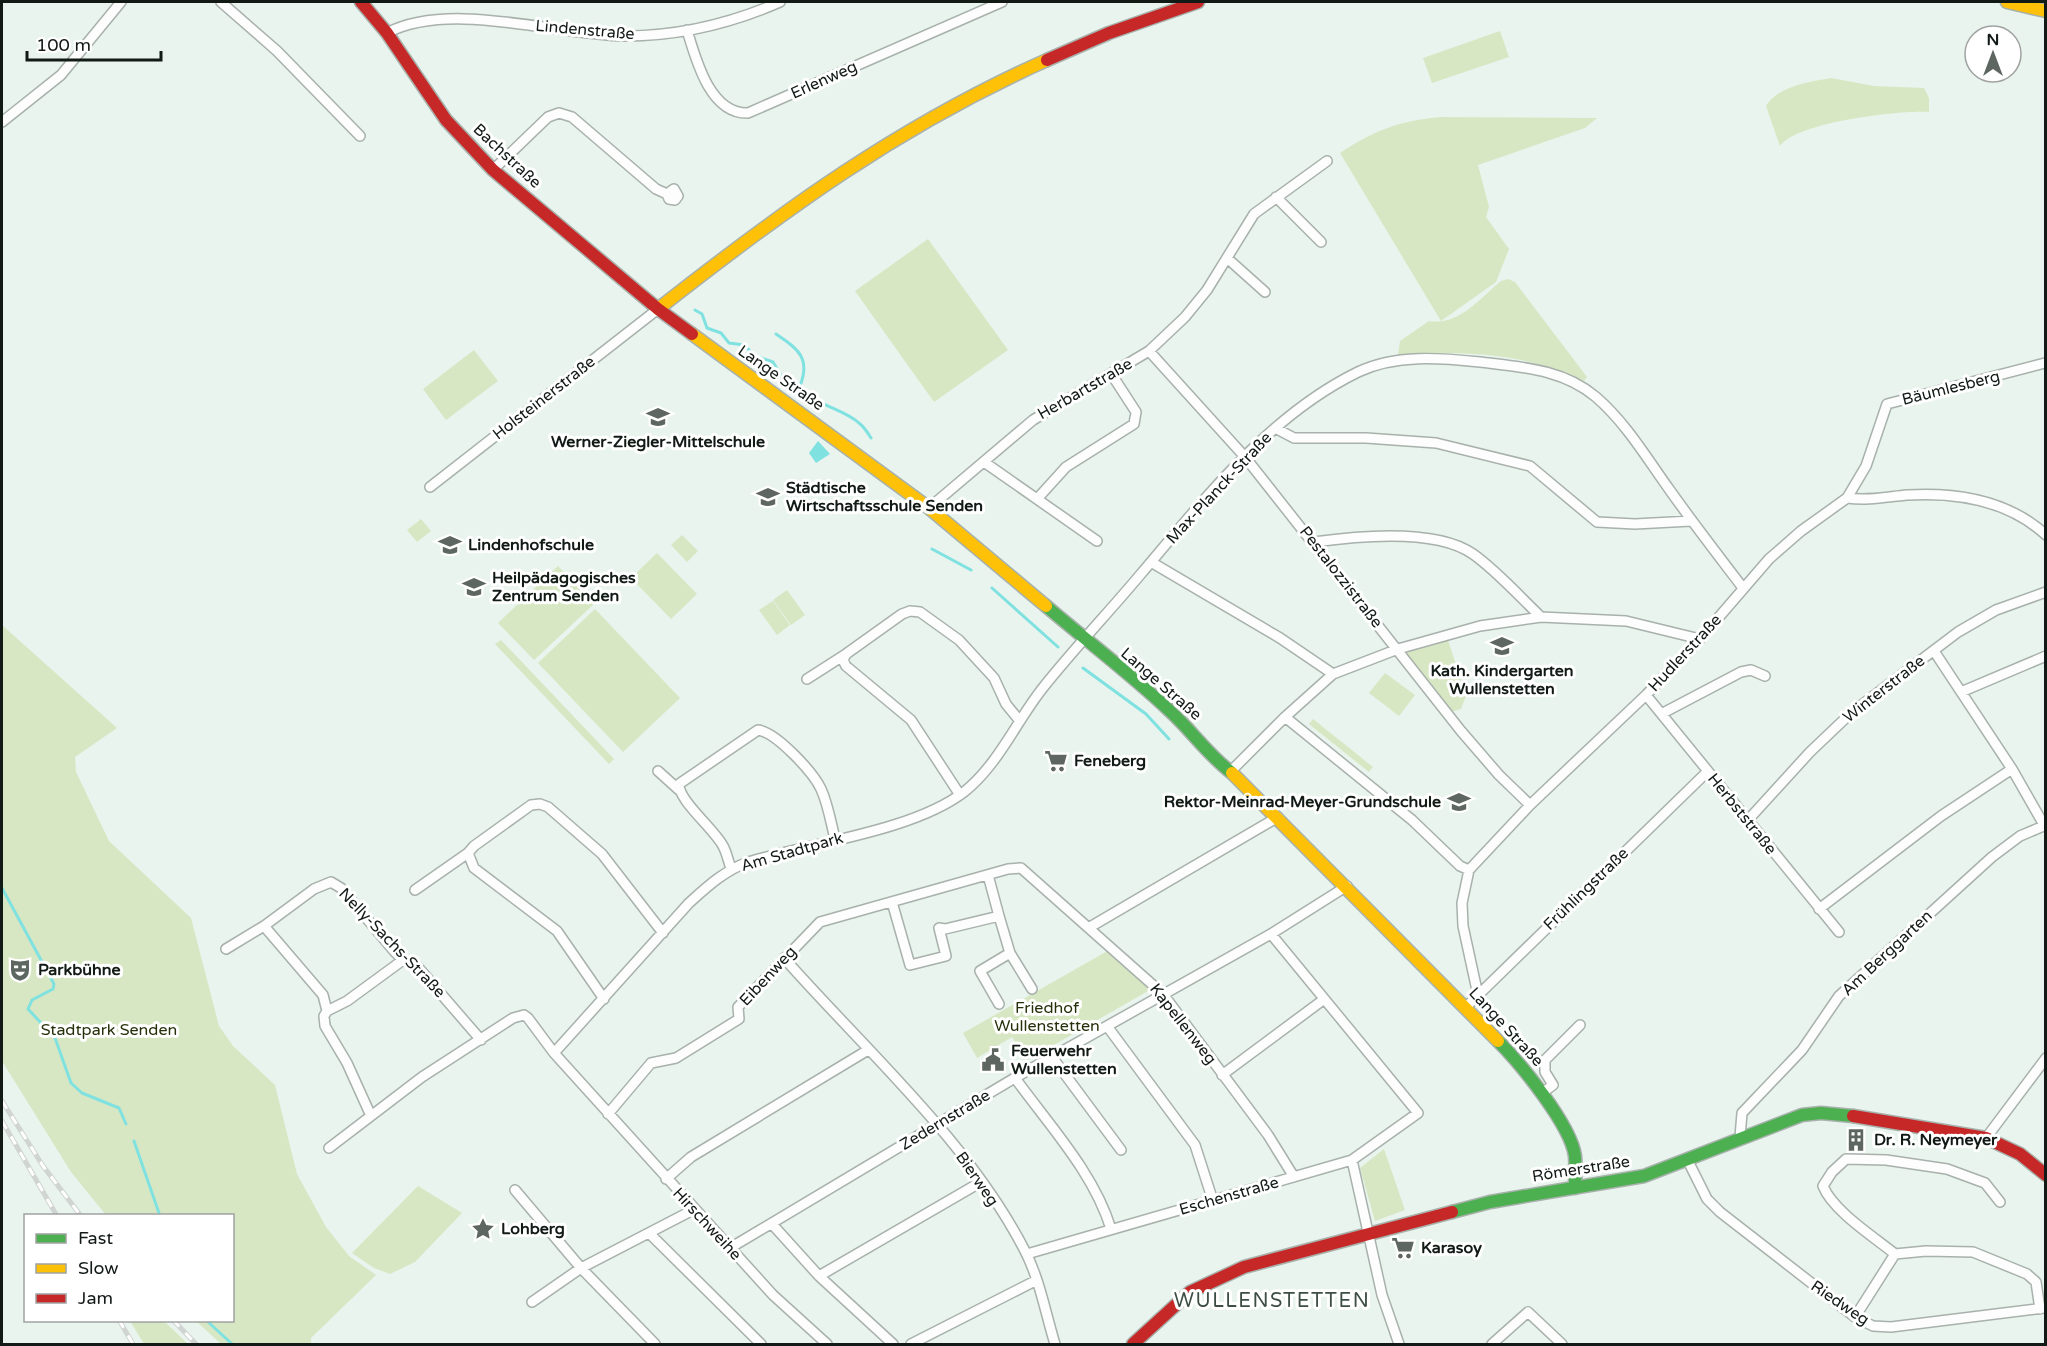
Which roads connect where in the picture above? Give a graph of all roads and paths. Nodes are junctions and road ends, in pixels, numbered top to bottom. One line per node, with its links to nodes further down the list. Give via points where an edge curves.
1 (121, 2): 11 (street, via 61,75)
2 (221, 2): 12 (street, via 277,51)
3 (362, 2): 10 (street, Bachstraße)
4 (780, 2): 9 (street, Lindenstraße)
5 (1002, 2): 9 (street, Erlenweg, via 748,113 732,112 717,102)
6 (1198, 2): 20 (street, via 1093,38 1027,67 905,132 808,194)
7 (2007, 2): 8 (street)
8 (2046, 11)
9 (687, 30): 10 (street, Lindenstraße, via 626,36 476,20 411,25)
10 (387, 33): 14 (street, Bachstraße, via 446,120)
11 (2, 122)
12 (360, 136)
13 (1328, 161): 16 (street, Herbartstraße)
14 (493, 170): 15 (street, via 548,117 559,113 572,117 653,187); 20 (street, Bachstraße)
15 (667, 194)
16 (1276, 197): 17 (street); 18 (street, Herbartstraße, via 1254,214)
17 (1321, 242)
18 (1227, 258): 19 (street); 21 (street, Herbartstraße, via 1189,312)
19 (1265, 292)
20 (658, 309): 27 (street, Holsteinerstraße); 30 (street, Lange Straße)
21 (1149, 351): 23 (street, Herbartstraße); 25 (street, Pestalozzistraße)
22 (2045, 363): 29 (street, Bäumlesberg, via 1887,404 1866,466)
23 (1112, 375): 26 (street, Herbartstraße, via 1033,420); 28 (street, via 1136,412 1134,424 1066,467)
24 (1275, 428): 25 (street, Max-Planck-Straße); 31 (street, via 1294,438 1436,443 1530,466 1597,522); 31 (street, Max-Planck-Straße, via 1360,371 1415,358 1556,373 1593,394 1622,422)
25 (1245, 456): 34 (street, Pestalozzistraße); 35 (street, Max-Planck-Straße)
26 (984, 462): 28 (street); 30 (street, Herbartstraße)
27 (430, 487)
28 (1037, 498): 33 (street)
29 (1846, 498): 32 (street, via 1916,495 1980,500 2010,509); 36 (street, Hudlerstraße, via 1801,531)
30 (929, 508): 40 (street, Lange Straße)
31 (1691, 521): 36 (street, Max-Planck-Straße)
32 (2046, 535)
33 (1097, 541)
34 (1314, 542): 38 (street, via 1427,536 1449,541 1472,554); 41 (street, Pestalozzistraße)
35 (1151, 562): 40 (street, Max-Planck-Straße); 45 (street)
36 (1743, 588): 39 (street, Hudlerstraße)
37 (2046, 592): 42 (street, Winterstraße, via 1996,610)
38 (1541, 617): 39 (street, via 1626,621); 41 (street, via 1480,626)
39 (1700, 639): 49 (street, Hudlerstraße)
40 (1084, 640): 52 (street, Am Stadtpark); 55 (street, Lange Straße, via 1178,718 1212,758)
41 (1398, 649): 45 (street); 59 (street, Pestalozzistraße, via 1478,751)
42 (1934, 651): 48 (street); 61 (street, Winterstraße, via 1851,713)
43 (846, 654): 47 (street); 52 (street, via 902,615 920,612 981,661); 58 (street, via 846,666 911,720)
44 (2046, 656): 48 (street)
45 (1333, 674): 51 (street)
46 (1765, 676): 50 (street, via 1751,670 1741,672)
47 (807, 679)
48 (1961, 692): 53 (street)
49 (1646, 695): 50 (street, Herbststraße); 59 (street, Hudlerstraße)
50 (1663, 713): 56 (street, Herbststraße)
51 (1286, 717): 55 (street); 67 (street)
52 (1019, 720): 58 (street, Am Stadtpark, via 982,776)
53 (2012, 769): 62 (street); 72 (street, via 1941,816)
54 (658, 771): 57 (street)
55 (1231, 771): 60 (street, Lange Straße)
56 (1707, 772): 61 (street, Herbststraße); 85 (street, Frühlingstraße)
57 (679, 790): 63 (street, via 679,784 696,770 748,735 766,731 814,777 822,790); 65 (street, via 724,847)
58 (960, 795): 63 (street, Am Stadtpark, via 900,822)
59 (1530, 805): 67 (street, Hudlerstraße)
60 (1278, 817): 69 (street, Lange Straße); 75 (street)
61 (1748, 820): 72 (street, Herbststraße)
62 (2045, 825): 104 (street, Am Berggarten, via 2020,836 1992,857 1839,996 1802,1050 1742,1113)
63 (835, 839): 65 (street, Am Stadtpark)
64 (468, 853): 70 (street); 77 (street, via 531,806 548,807 602,854); 86 (street, via 474,868 557,931)
65 (731, 868): 77 (street, Am Stadtpark, via 712,881)
66 (1021, 868): 68 (street, Eibenweg); 75 (street, Kapellenweg)
67 (1469, 870): 85 (street, via 1462,903 1463,926)
68 (988, 875): 71 (street, Eibenweg); 73 (street)
69 (1347, 886): 78 (street, Zedernstraße); 89 (street, Lange Straße)
70 (416, 890)
71 (892, 902): 73 (street, via 910,965 946,956 939,928); 81 (street, Eibenweg, via 820,922)
72 (1819, 909): 76 (street, Herbststraße)
73 (999, 916): 80 (street)
74 (264, 926): 79 (street, Nelly-Sachs-Straße); 82 (street, Nelly-Sachs-Straße, via 314,889 331,882 341,888); 90 (street, via 323,995)
75 (1090, 927): 84 (street, Kapellenweg)
76 (1839, 932)
77 (663, 933): 86 (street, Am Stadtpark)
78 (1271, 934): 84 (street, Zedernstraße); 87 (street)
79 (226, 949)
80 (1010, 953): 83 (street); 88 (street, via 980,971)
81 (784, 958): 94 (street, Bierweg); 101 (street, Eibenweg, via 738,1007 739,1019 675,1058 651,1063)
82 (403, 960): 90 (street, via 348,1001); 93 (street, Nelly-Sachs-Straße, via 416,965)
83 (1032, 990)
84 (1163, 994): 92 (street, Zedernstraße); 98 (street, Kapellenweg)
85 (1478, 995): 89 (street, Frühlingstraße)
86 (603, 999): 95 (street, Am Stadtpark)
87 (1323, 1000): 98 (street); 109 (street, Eschenstraße, via 1418,1113)
88 (999, 1004)
89 (1466, 1007): 100 (street, Lange Straße, via 1517,1060)
90 (327, 1011): 102 (street, via 325,1026)
91 (1580, 1024): 100 (street, via 1545,1060 1545,1072 1553,1085)
92 (1107, 1026): 96 (street, Zedernstraße); 116 (street, via 1195,1144)
93 (481, 1040): 95 (street, via 524,1015); 102 (street, via 422,1077)
94 (868, 1050): 103 (street, Bierweg); 112 (street, via 690,1157)
95 (554, 1053): 101 (street, Hirschweihe)
96 (1052, 1056): 99 (street, Zedernstraße); 107 (street)
97 (2046, 1058): 105 (street)
98 (1222, 1076): 111 (street, Kapellenweg, via 1268,1135)
99 (1015, 1078): 103 (street, Zedernstraße); 120 (street, via 1093,1188)
100 (1542, 1094): 114 (street, Lange Straße, via 1572,1141)
101 (608, 1114): 112 (street, Hirschweihe)
102 (371, 1116): 106 (street)
103 (938, 1125): 113 (street, Bierweg); 119 (street, Zedernstraße)
104 (1740, 1137): 105 (street, Römerstraße, via 1785,1120 1821,1113); 108 (street, Römerstraße)
105 (1986, 1138): 110 (street, Römerstraße, via 2020,1154)
106 (329, 1148)
107 (1121, 1150)
108 (1687, 1159): 114 (street, Römerstraße, via 1644,1176); 131 (street, Riedweg, via 1707,1199 1720,1212)
109 (1352, 1161): 111 (street, Eschenstraße); 122 (street)
110 (2046, 1175)
111 (1294, 1177): 116 (street, Eschenstraße)
112 (666, 1179): 118 (street, Hirschweihe)
113 (981, 1182): 124 (street, Bierweg); 127 (street)
114 (1575, 1188): 122 (street, Römerstraße, via 1496,1201)
115 (515, 1190): 126 (street)
116 (1213, 1202): 120 (street, Eschenstraße)
117 (2000, 1202): 125 (street, via 1985,1183 1947,1169 1846,1159 1823,1186 1826,1194)
118 (693, 1210): 121 (street); 123 (street, Hirschweihe)
119 (772, 1224): 123 (street, Zedernstraße); 127 (street)
120 (1111, 1229): 124 (street, Eschenstraße)
121 (650, 1233): 126 (street); 134 (street)
122 (1367, 1234): 138 (street, Römerstraße, via 1209,1280 1172,1305); 139 (street)
123 (730, 1248): 135 (street, Hirschweihe, via 773,1295)
124 (1027, 1254): 128 (street, Bierweg)
125 (1895, 1254): 130 (street, via 1973,1252 2027,1274 2036,1282); 131 (street)
126 (581, 1269): 129 (street); 133 (street)
127 (819, 1276): 136 (street)
128 (1035, 1281): 132 (street, Bierweg); 137 (street)
129 (532, 1302)
130 (2043, 1308): 131 (street, Riedweg, via 1891,1327 1873,1326)
131 (1855, 1317)
132 (1054, 1341)
133 (655, 1344)
134 (761, 1344)
135 (827, 1344)
136 (893, 1344)
137 (911, 1344)
138 (1133, 1344)
139 (1399, 1344)
140 (1492, 1344): 141 (street, via 1528,1312)
141 (1562, 1344)

